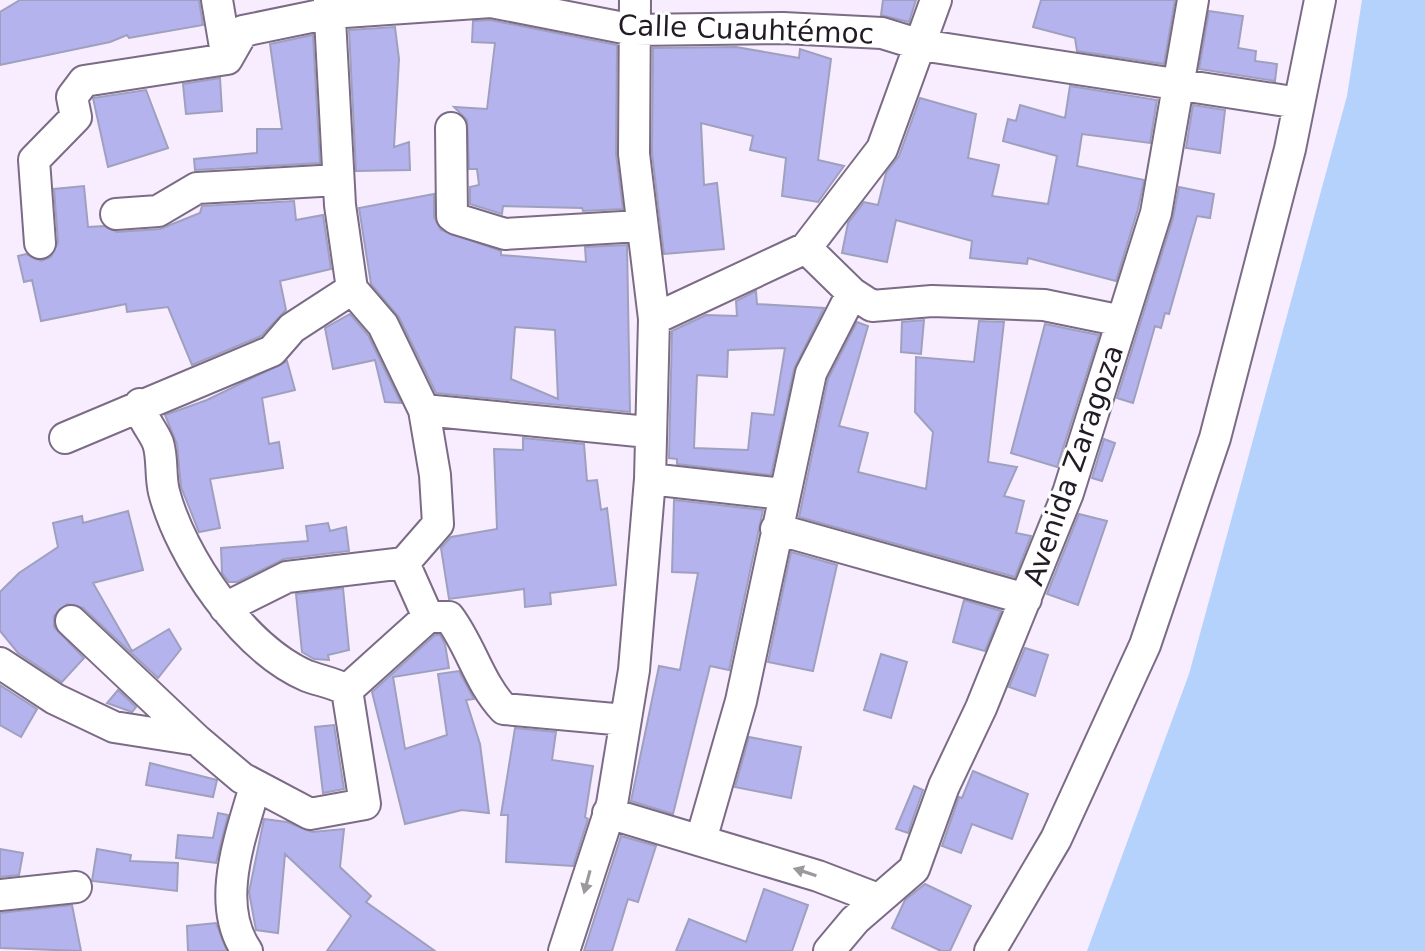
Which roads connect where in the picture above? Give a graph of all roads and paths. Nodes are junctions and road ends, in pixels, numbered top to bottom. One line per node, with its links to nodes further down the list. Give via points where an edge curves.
1 (217, 0): 9 (street)
2 (635, 0): 7 (street)
3 (936, 0): 8 (street)
4 (1193, 0): 10 (street, Avenida Zaragoza)
5 (1320, 0): 11 (street)
6 (330, 7): 7 (street, Calle Cuauhtémoc, via 491,2); 9 (street, Calle Cuauhtémoc, via 243,31); 13 (street)
7 (634, 30): 8 (street, Calle Cuauhtémoc, via 882,33); 15 (street)
8 (921, 45): 10 (street, Calle Cuauhtémoc); 17 (street, via 882,149)
9 (227, 59): 16 (street, via 84,81 72,97 76,117 34,160)
10 (1178, 86): 11 (street, Calle Cuauhtémoc); 21 (street, Avenida Zaragoza, via 1156,213)
11 (1299, 103): 47 (street, via 1215,438 1145,645 1056,839)
12 (451, 128): 15 (street, via 456,219 505,234)
13 (338, 180): 14 (street, via 197,188 158,211); 18 (street)
14 (116, 214)
15 (640, 226): 20 (street)
16 (40, 243)
17 (806, 248): 19 (street); 20 (street)
18 (352, 289): 22 (street, via 292,328 272,351); 23 (street, via 383,325)
19 (852, 293): 21 (street, via 872,306 932,301 1044,305); 27 (street, via 811,373)
20 (654, 319): 24 (street)
21 (1122, 321): 30 (street, Avenida Zaragoza, via 1068,493)
22 (140, 404): 25 (street); 31 (street, via 158,443 164,491 176,528)
23 (424, 410): 24 (street); 29 (street, via 438,524)
24 (648, 432): 26 (street)
25 (65, 438)
26 (650, 479): 27 (street); 36 (street)
27 (783, 494): 28 (street)
28 (776, 529): 30 (street); 40 (street, via 741,701)
29 (404, 563): 31 (street, via 287,577); 32 (street)
30 (1026, 599): 43 (street, Avenida Zaragoza, via 944,786 914,869)
31 (225, 608): 35 (street, via 291,665)
32 (428, 617): 35 (street); 36 (street, via 449,617 491,696 504,709)
33 (71, 621): 37 (street)
34 (0, 663): 37 (street, via 55,699 114,727)
35 (347, 690): 38 (street, via 365,804 310,814)
36 (625, 720): 39 (street)
37 (197, 740): 38 (street)
38 (255, 786): 44 (street, via 236,857 232,913 235,935)
39 (608, 813): 40 (street); 45 (street, one-way to 45)
40 (701, 840): 43 (street, one-way to 40)
41 (76, 887): 42 (street)
42 (0, 895)
43 (878, 899): 46 (street, Avenida Zaragoza)
44 (247, 951)
45 (564, 951)
46 (829, 951)
47 (990, 951)

